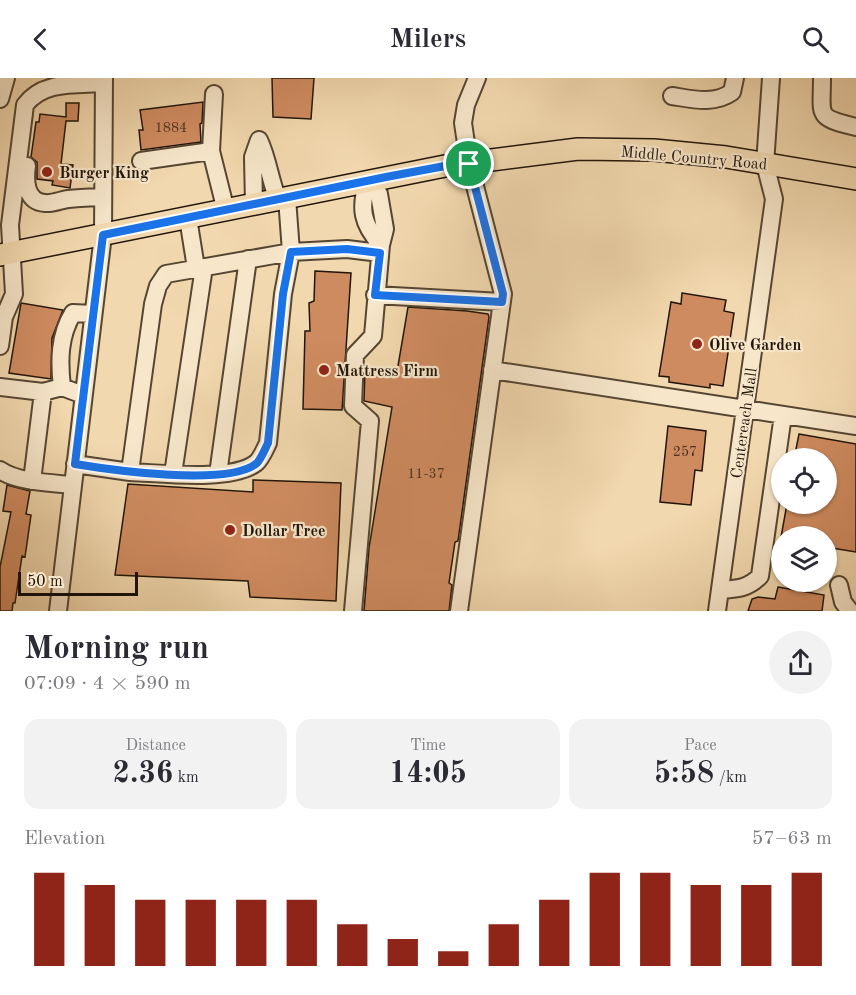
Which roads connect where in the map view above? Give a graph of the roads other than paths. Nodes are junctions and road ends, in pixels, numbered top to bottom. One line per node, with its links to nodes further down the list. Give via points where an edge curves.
1 (6, 78): 9 (street)
2 (477, 78): 13 (street, via 462,123)
3 (735, 78): 8 (street, via 732,92 723,99)
4 (771, 78): 14 (street, Centereach Mall)
5 (822, 78): 10 (street, via 823,113 835,122)
6 (101, 82): 17 (street, via 89,90 48,98 38,105); 18 (street)
7 (214, 94): 11 (street)
8 (672, 96)
9 (0, 99)
10 (856, 127)
11 (211, 151): 12 (street); 21 (street)
12 (141, 160)
13 (469, 164): 14 (main road, Middle Country Road, via 578,149 654,150); 16 (main road, Middle Country Road); 30 (street)
14 (765, 164): 15 (main road, Middle Country Road); 38 (street, Centereach Mall, via 774,199)
15 (856, 179)
16 (368, 181): 19 (main road, Middle Country Road); 24 (street, via 363,214)
17 (19, 186): 18 (street, via 43,204); 26 (street)
18 (102, 196): 23 (street)
19 (283, 199): 20 (main road, Middle Country Road); 20 (street, via 271,182 259,140 253,157); 25 (street)
20 (254, 205): 21 (main road, Middle Country Road)
21 (226, 211): 22 (main road, Middle Country Road)
22 (188, 218): 23 (main road, Middle Country Road); 28 (street)
23 (103, 235): 26 (main road, Middle Country Road); 31 (street)
24 (380, 249): 25 (street); 29 (street)
25 (291, 252): 27 (street); 45 (street, via 268,443 257,463)
26 (6, 254): 32 (street, via 14,294 4,317)
27 (248, 259): 28 (street); 45 (street)
28 (200, 267): 43 (street, via 166,274 158,286); 44 (street)
29 (375, 295): 30 (street); 51 (street, via 373,336 355,354 353,406 370,421)
30 (502, 302): 33 (street)
31 (93, 314): 35 (street, via 73,313 67,323 60,356); 37 (street)
32 (0, 346)
33 (492, 370): 38 (street); 52 (street)
34 (0, 387): 36 (street)
35 (62, 387): 36 (street); 37 (street)
36 (42, 392): 46 (street)
37 (83, 395): 41 (street)
38 (745, 409): 39 (street); 49 (street, Centereach Mall)
39 (783, 415): 40 (street); 49 (street, via 760,576 743,589)
40 (856, 426)
41 (75, 464): 43 (street); 47 (street)
42 (0, 470): 46 (street)
43 (130, 472): 44 (street)
44 (173, 474): 45 (street)
45 (218, 474)
46 (32, 481): 47 (street)
47 (72, 485): 50 (street)
48 (839, 585): 54 (street)
49 (720, 590): 53 (street, Centereach Mall)
50 (58, 611)
51 (353, 611)
52 (459, 611)
53 (717, 611)
54 (850, 611)

